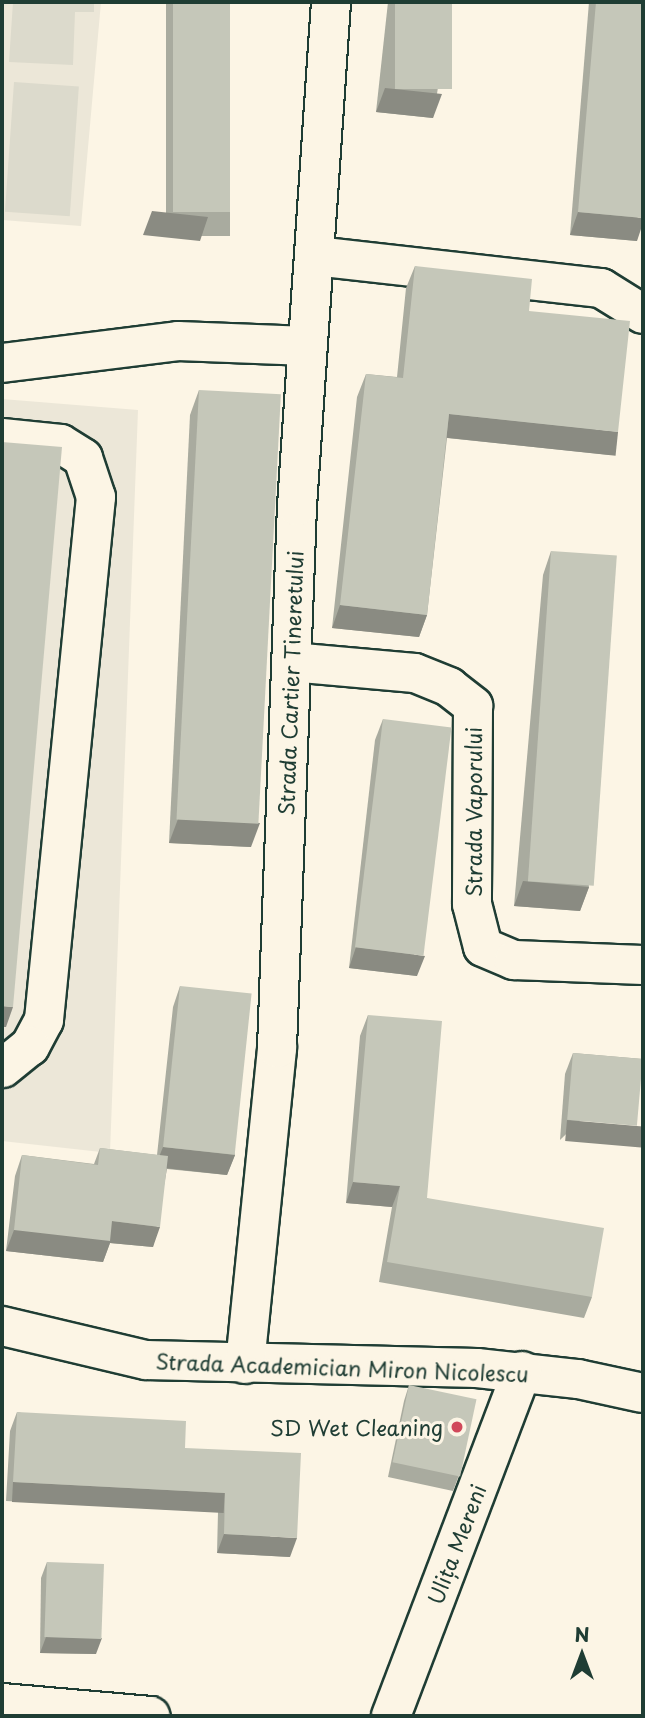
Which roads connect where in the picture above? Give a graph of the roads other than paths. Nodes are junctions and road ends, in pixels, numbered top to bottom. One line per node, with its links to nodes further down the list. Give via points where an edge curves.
1 (331, 2): 2 (street, Strada Cartier Tineretului)
2 (315, 256): 3 (street, via 601,288); 4 (street, Strada Cartier Tineretului)
3 (643, 314)
4 (307, 346): 5 (street, via 178,341); 7 (street, Strada Cartier Tineretului)
5 (2, 363)
6 (2, 438): 9 (street, via 61,444 83,458 96,496 44,1020 30,1046)
7 (291, 662): 8 (street, Strada Vaporului, via 415,673 449,687 473,706 472,904 483,947 514,960); 11 (street, Strada Cartier Tineretului, via 277,1048)
8 (643, 965)
9 (3, 1068)
10 (2, 1326): 11 (street, Strada Academician Miron Nicolescu, via 146,1360)
11 (245, 1364): 12 (street, Strada Academician Miron Nicolescu)
12 (522, 1371): 13 (street, Strada Academician Miron Nicolescu); 16 (street, Ulița Mereni)
13 (643, 1394)
14 (2, 1703): 15 (street)
15 (150, 1716)
16 (391, 1716)

